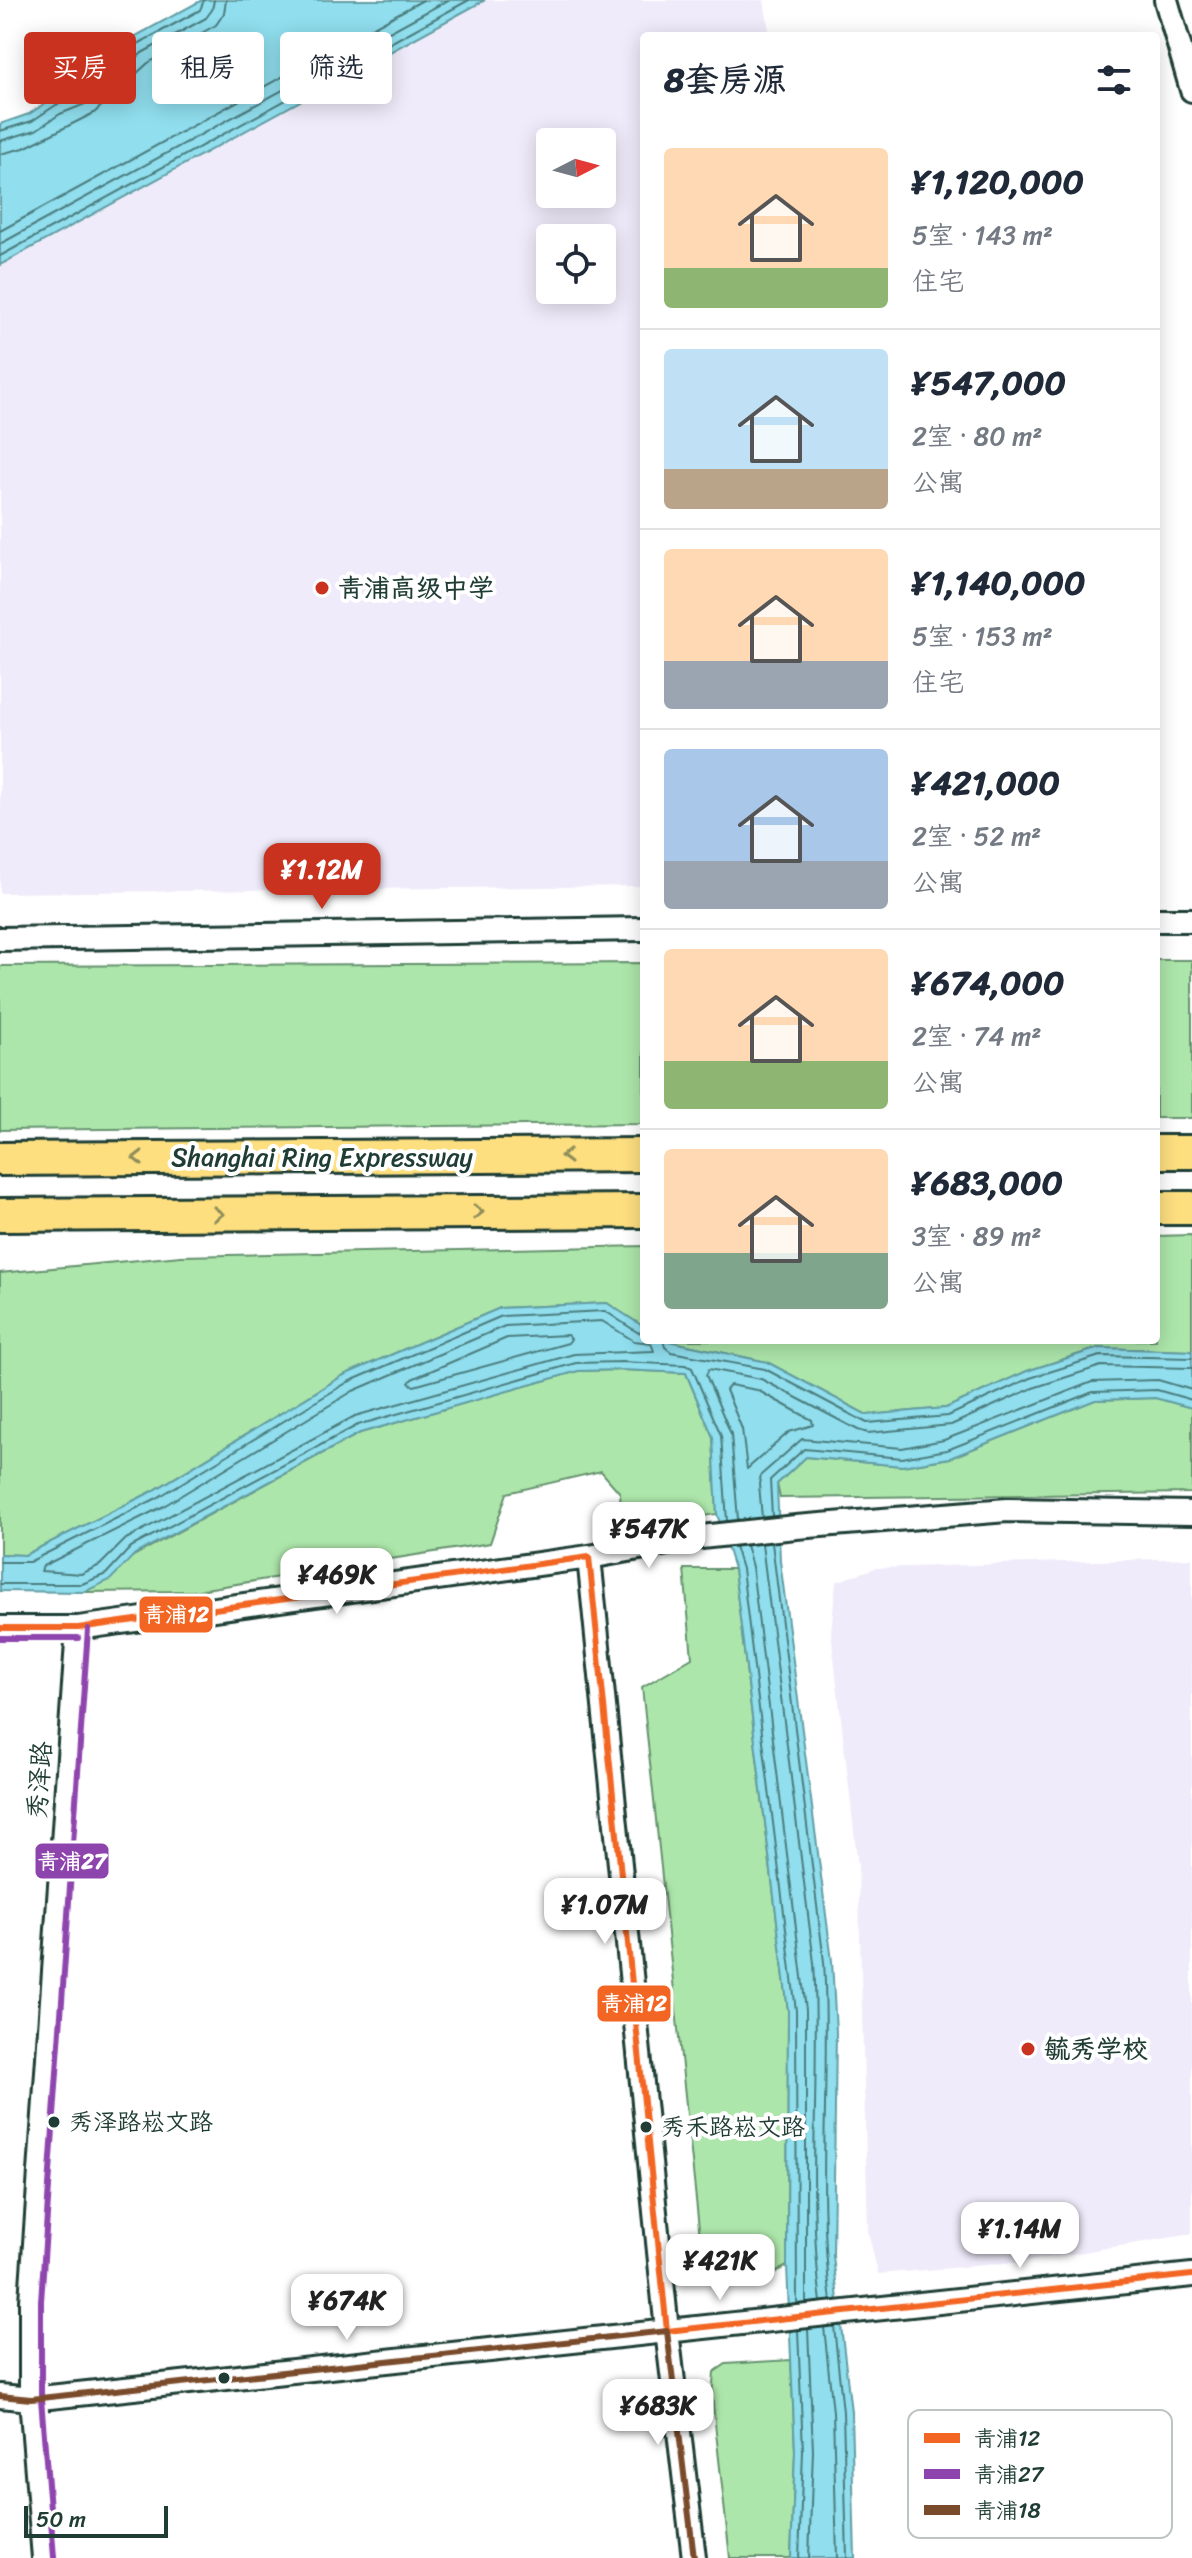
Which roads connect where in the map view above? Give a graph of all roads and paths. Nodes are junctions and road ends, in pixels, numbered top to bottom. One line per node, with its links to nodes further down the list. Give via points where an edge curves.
1 (1166, 0): 2 (street)
2 (1192, 90)
3 (1160, 920): 4 (street)
4 (1192, 920)
5 (640, 929): 6 (street)
6 (0, 939)
7 (1160, 1152): 8 (highway)
8 (1192, 1152)
9 (640, 1155): 10 (highway, Shanghai Ring Expressway, one-way to 10)
10 (0, 1159)
11 (1160, 1208): 12 (highway)
12 (1192, 1208)
13 (640, 1211): 14 (highway, one-way to 13)
14 (0, 1215)
15 (1192, 1513): 16 (street, via 1007,1510 701,1537)
16 (589, 1557): 18 (street); 20 (street)
17 (0, 1628): 18 (street)
18 (78, 1628): 22 (street, 秀泽路, via 31,2301)
19 (1192, 2275): 20 (street)
20 (667, 2331): 22 (street); 24 (street)
21 (0, 2396): 22 (street)
22 (31, 2399): 23 (street, 秀泽路)
23 (44, 2558)
24 (694, 2558)

